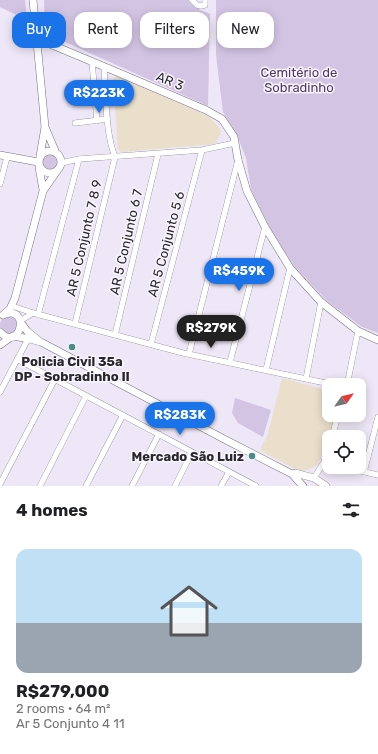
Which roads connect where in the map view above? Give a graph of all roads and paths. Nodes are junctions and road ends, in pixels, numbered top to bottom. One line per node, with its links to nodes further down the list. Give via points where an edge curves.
1 (33, 0): 4 (street)
2 (192, 0): 3 (street, via 201,6 205,4)
3 (205, 0)
4 (35, 12)
5 (39, 48): 12 (street)
6 (60, 48): 7 (street, AR 3)
7 (92, 61): 8 (street, AR 3); 10 (street)
8 (104, 66): 9 (street); 13 (street, AR 3, via 222,119)
9 (108, 119): 10 (street); 18 (street)
10 (97, 121): 11 (street)
11 (75, 123)
12 (45, 127): 15 (street); 21 (street)
13 (235, 143): 14 (street); 20 (street, AR 3)
14 (202, 150): 16 (street); 42 (street, AR 5 Conjunto 5 6)
15 (56, 153): 21 (street, via 49,151 43,154); 22 (street)
16 (158, 154): 18 (street); 37 (street, AR 5 Conjunto 6 7)
17 (3, 156): 21 (street); 24 (street)
18 (115, 157): 19 (street); 34 (street, AR 5 Conjunto 7 8 9)
19 (79, 159): 22 (street); 31 (street)
20 (238, 160): 26 (street, AR 3, via 248,191); 44 (street)
21 (39, 162): 23 (street, via 42,171 49,174); 25 (street)
22 (61, 163): 23 (street)
23 (57, 171): 25 (street)
24 (0, 184)
25 (43, 191): 28 (street)
26 (265, 227): 27 (street, AR 3); 46 (street)
27 (290, 268): 29 (street, AR 3); 47 (street)
28 (15, 298): 30 (street); 32 (street, via 10,309)
29 (321, 302): 35 (street, AR 3); 50 (street)
30 (15, 307): 31 (street); 33 (street)
31 (36, 314): 33 (street); 34 (street)
32 (1, 317): 33 (street, via 10,314)
33 (19, 320): 38 (street, via 20,330); 41 (street, via 27,331)
34 (75, 324): 37 (street)
35 (358, 331): 40 (street, AR 3); 48 (street)
36 (0, 332): 38 (street, via 5,336)
37 (115, 335): 42 (street)
38 (12, 336): 39 (street); 43 (street)
39 (28, 338): 41 (street); 45 (street)
40 (378, 340)
41 (41, 342): 62 (street)
42 (151, 344): 44 (street)
43 (0, 345)
44 (189, 354): 46 (street)
45 (17, 359): 49 (street); 52 (street)
46 (230, 362): 47 (street)
47 (266, 370): 50 (street)
48 (348, 378)
49 (56, 379): 53 (street); 65 (street)
50 (306, 379): 51 (street)
51 (322, 382)
52 (0, 392)
53 (86, 396): 54 (street); 66 (street)
54 (123, 415): 56 (street); 67 (street)
55 (378, 417): 58 (street)
56 (159, 434): 57 (street); 68 (street)
57 (192, 452): 60 (street); 69 (street)
58 (366, 464)
59 (322, 469): 64 (street)
60 (229, 472): 70 (street); 71 (street)
61 (366, 472): 63 (street)
62 (292, 474): 64 (street); 72 (street)
63 (378, 475)
64 (315, 480): 72 (street, via 305,480); 73 (street)
65 (0, 484)
66 (40, 486)
67 (86, 486)
68 (132, 486)
69 (175, 486)
70 (221, 486)
71 (256, 486)
72 (303, 486)
73 (326, 486)

